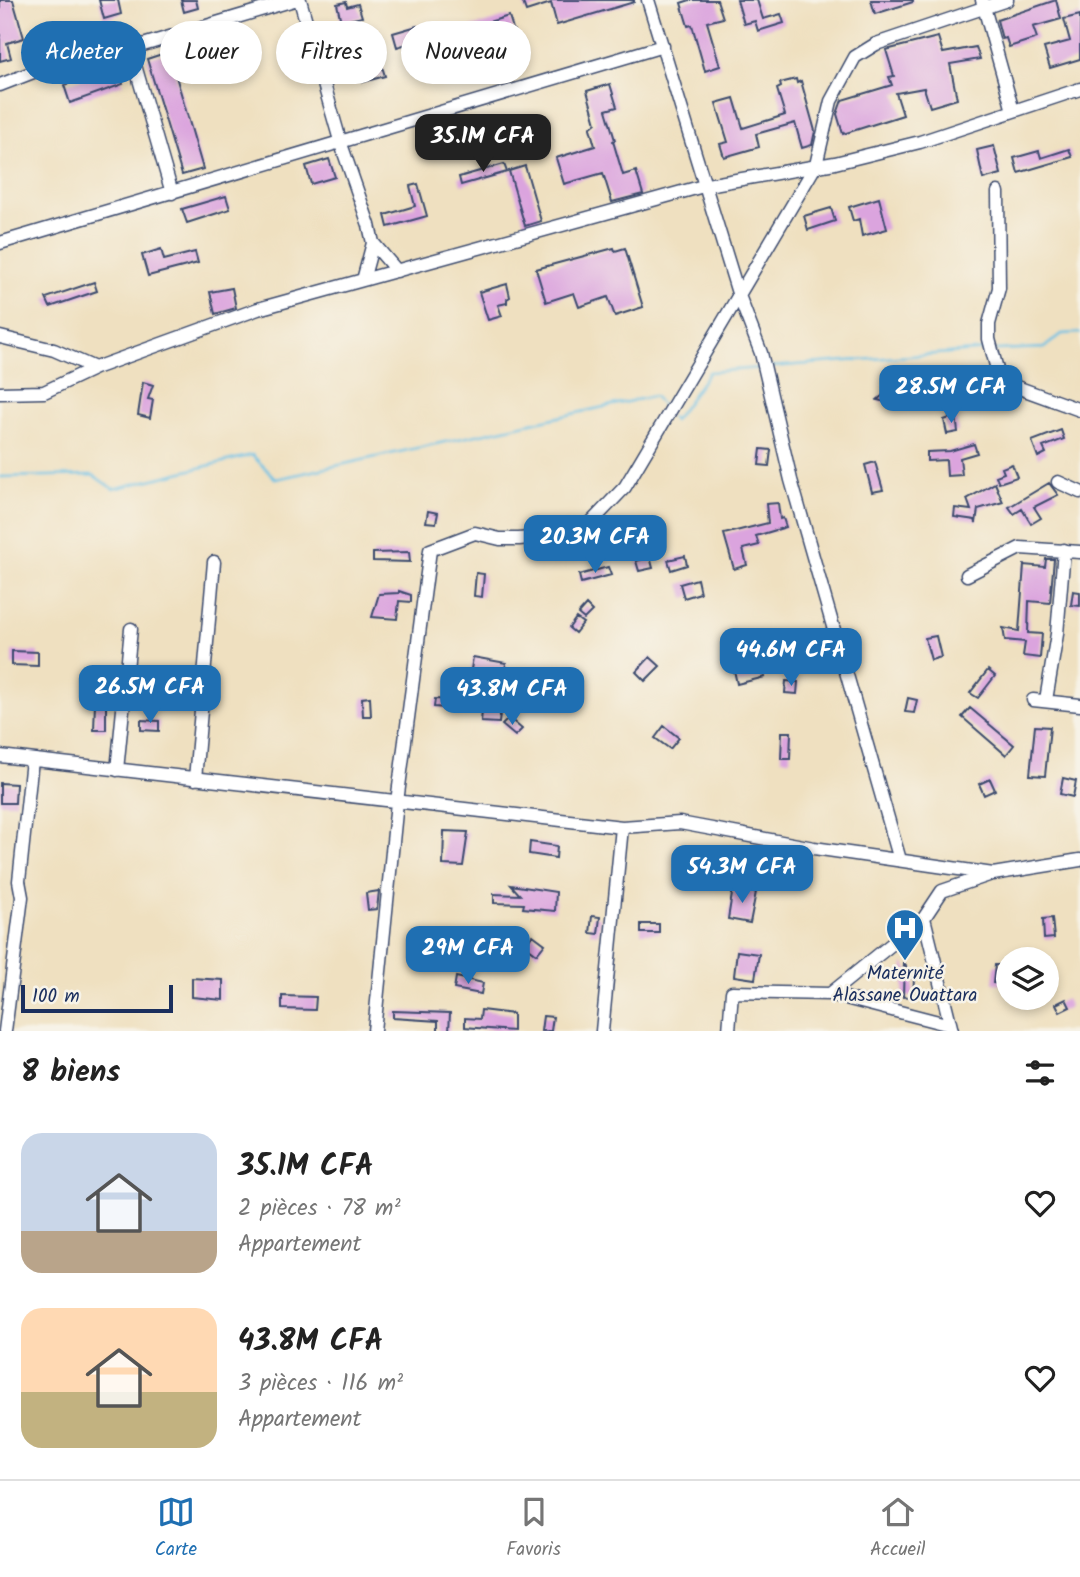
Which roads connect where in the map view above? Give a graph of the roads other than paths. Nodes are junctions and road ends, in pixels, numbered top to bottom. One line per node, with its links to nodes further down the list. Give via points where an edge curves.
1 (300, 0): 13 (street)
2 (648, 0): 7 (street)
3 (1007, 0): 5 (street)
4 (289, 1): 6 (street)
5 (983, 4): 12 (street); 14 (street, via 876,44 855,57 831,101)
6 (146, 43)
7 (663, 46): 13 (street); 15 (street)
8 (21, 77): 10 (street)
9 (141, 84): 17 (street)
10 (0, 85)
11 (1080, 89): 12 (street)
12 (1013, 111): 14 (street, via 920,142)
13 (341, 144): 17 (street); 19 (street)
14 (816, 165): 15 (street); 22 (street)
15 (707, 185): 20 (street); 22 (street)
16 (998, 192): 26 (street, via 999,288 989,324 996,370 1007,385)
17 (173, 193): 18 (street)
18 (0, 243)
19 (373, 243): 20 (street); 21 (street)
20 (397, 271): 21 (street)
21 (363, 280): 24 (street, via 258,309)
22 (738, 293): 39 (street, via 625,487 581,533 509,539 475,533 430,550); 41 (street, via 761,353 791,480)
23 (0, 337): 24 (street, via 54,350)
24 (95, 368): 25 (street, via 44,392)
25 (0, 393)
26 (1080, 410)
27 (1058, 482): 28 (street)
28 (1080, 492)
29 (1064, 550): 30 (street); 32 (street, via 1020,548); 34 (street, via 1057,634 1039,700)
30 (1080, 552)
31 (214, 562): 38 (street)
32 (967, 575)
33 (131, 629): 37 (street)
34 (1080, 705)
35 (0, 756): 36 (street)
36 (32, 760): 37 (street); 47 (street, via 19,881 22,897)
37 (117, 770): 38 (street)
38 (195, 779): 39 (street)
39 (397, 802): 40 (street); 48 (street)
40 (622, 827): 41 (street, via 680,823); 49 (street)
41 (900, 860): 43 (street)
42 (1080, 860): 43 (street)
43 (993, 874): 44 (street, via 942,891)
44 (924, 918): 45 (street); 46 (street)
45 (830, 994): 46 (street); 50 (street, via 732,992)
46 (951, 1028)
47 (5, 1031)
48 (374, 1031)
49 (602, 1031)
50 (729, 1031)

